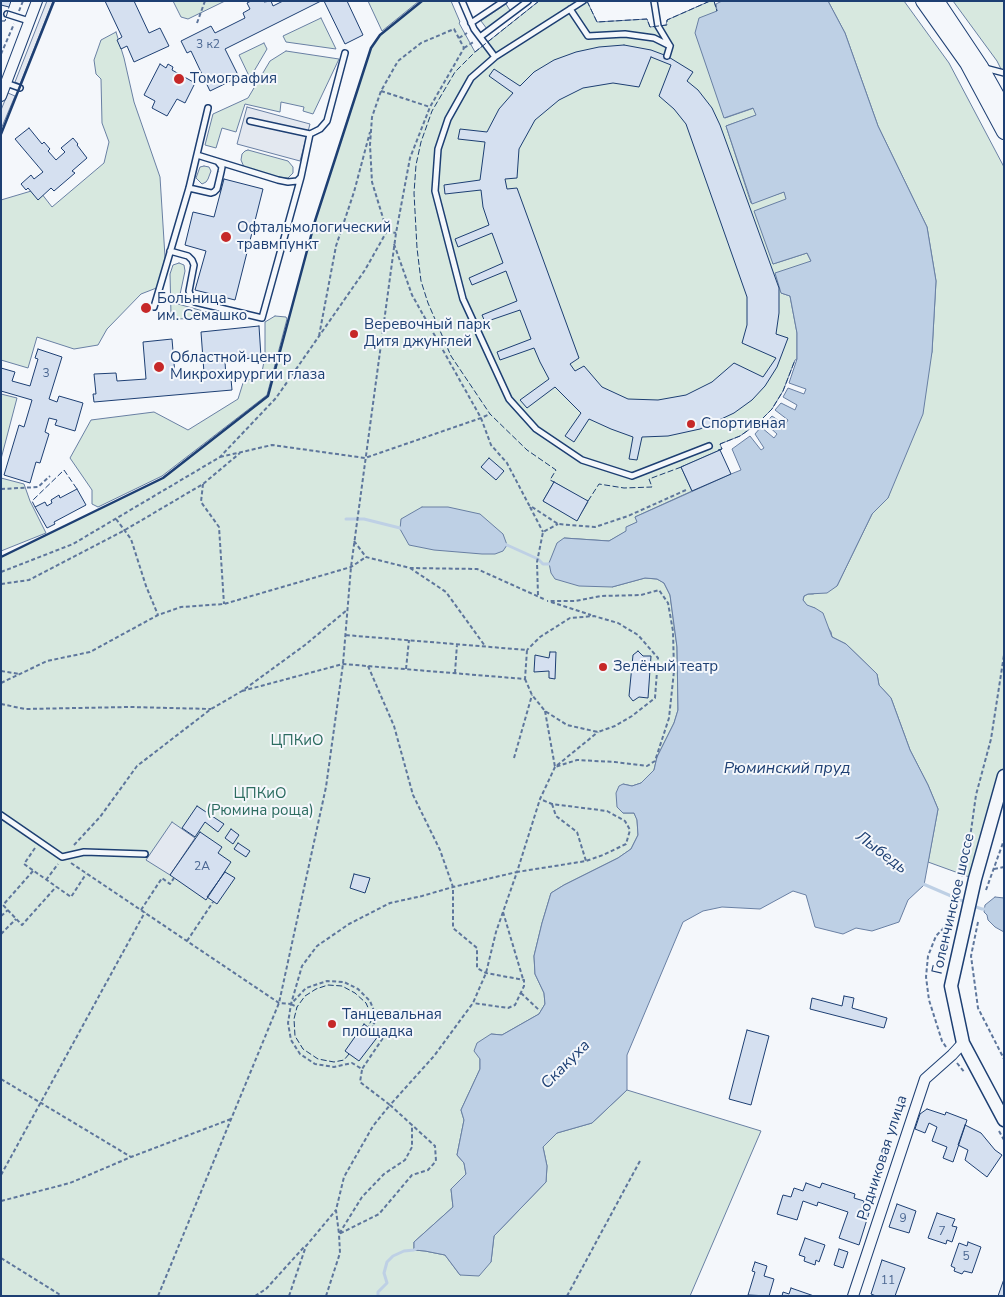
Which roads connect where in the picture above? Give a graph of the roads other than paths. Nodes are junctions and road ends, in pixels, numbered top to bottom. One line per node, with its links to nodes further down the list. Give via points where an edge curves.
1 (37, 1): 11 (street)
2 (462, 1): 12 (lane)
3 (504, 1): 12 (lane)
4 (528, 1): 13 (lane)
5 (583, 1): 9 (lane)
6 (654, 1): 14 (lane, via 658,26)
7 (923, 1): 26 (main road, via 967,63)
8 (937, 1): 18 (main road)
9 (570, 9): 14 (lane, via 588,36 624,34 654,38); 17 (lane)
10 (7, 14): 11 (lane)
11 (30, 21): 20 (street)
12 (471, 23): 13 (lane)
13 (480, 37): 17 (lane)
14 (670, 46): 16 (lane)
15 (345, 53): 27 (lane, via 327,121)
16 (667, 56)
17 (495, 57): 34 (lane, via 471,78 448,119 438,149 436,192 463,299 509,399 536,429 582,460 632,476)
18 (981, 66): 19 (lane); 24 (main road)
19 (1004, 73)
20 (6, 83): 21 (lane); 22 (street)
21 (20, 88)
22 (1, 96)
23 (208, 108): 28 (lane)
24 (1004, 108)
25 (250, 121): 27 (lane)
26 (1004, 132)
27 (310, 134): 30 (lane)
28 (197, 155): 29 (lane); 31 (lane)
29 (217, 161): 30 (lane, via 288,182); 31 (lane, via 222,167 214,192)
30 (301, 177): 32 (lane, via 262,318 196,302 189,291 192,260)
31 (189, 188): 32 (lane)
32 (170, 251): 33 (lane)
33 (154, 307)
34 (709, 446)
35 (1004, 776): 38 (street, Голенчинское шоссе, via 975,879 977,896 951,986)
36 (1, 815): 37 (lane, via 62,857 84,852)
37 (145, 854)
38 (962, 1043): 39 (street, Голенчинское шоссе); 40 (street, Родниковая улица, via 925,1079)
39 (1004, 1120)
40 (853, 1296)

